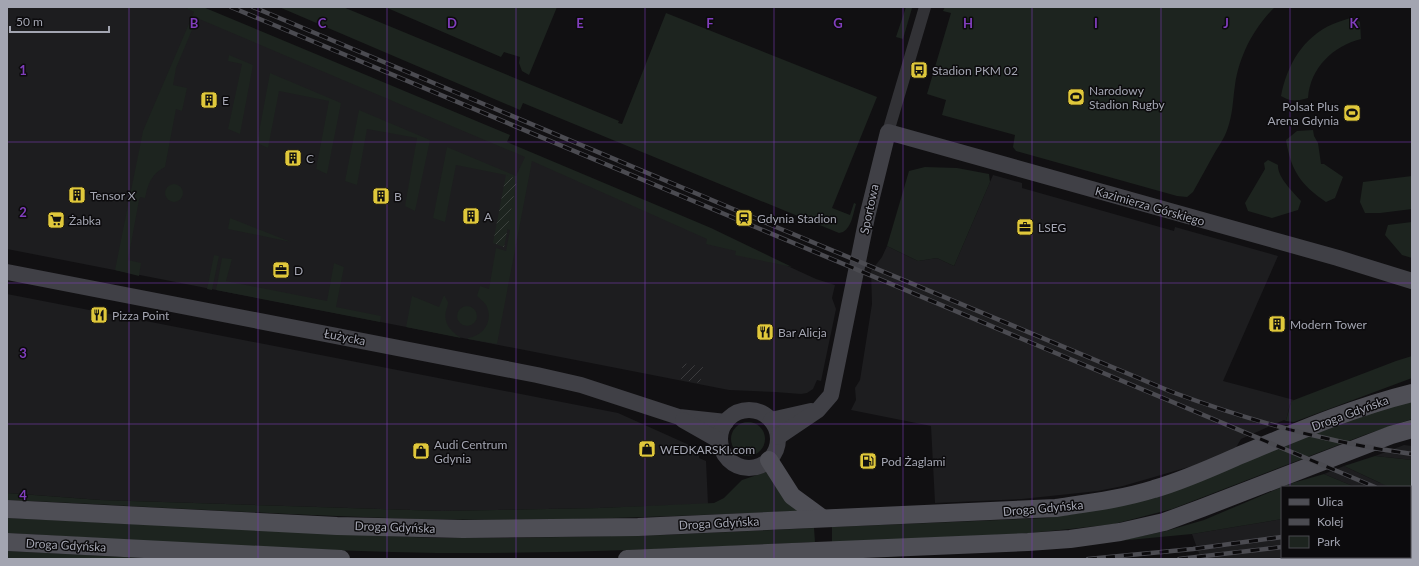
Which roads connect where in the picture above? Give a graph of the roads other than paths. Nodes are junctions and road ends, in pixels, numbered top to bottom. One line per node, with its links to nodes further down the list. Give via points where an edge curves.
1 (925, 7): 2 (street, Sportowa)
2 (888, 132): 4 (street, Kazimierza Górskiego); 6 (street, Sportowa, via 867,217 831,395)
3 (7, 272): 7 (street, Łużycka, via 537,375 581,385)
4 (1412, 281)
5 (1412, 392): 15 (main road, Droga Gdyńska, via 1313,425 1188,478 1101,502 1056,508)
6 (818, 410): 8 (street); 11 (street, Sportowa)
7 (679, 417): 9 (street, Łużycka); 12 (street, Łużycka)
8 (771, 420): 9 (street, via 764,414 746,410 731,416); 11 (street)
9 (726, 422): 12 (street, via 721,431)
10 (1412, 429): 18 (main road, via 1164,522 1120,532 1028,542)
11 (778, 437): 13 (street, via 776,450)
12 (720, 441): 13 (street, via 722,451 728,459 743,468 756,467)
13 (768, 460): 15 (main road, via 792,496)
14 (7, 509): 15 (main road, Droga Gdyńska, via 337,526 463,529 638,527)
15 (822, 518)
16 (7, 542): 17 (main road, Droga Gdyńska)
17 (342, 559)
18 (627, 559)

